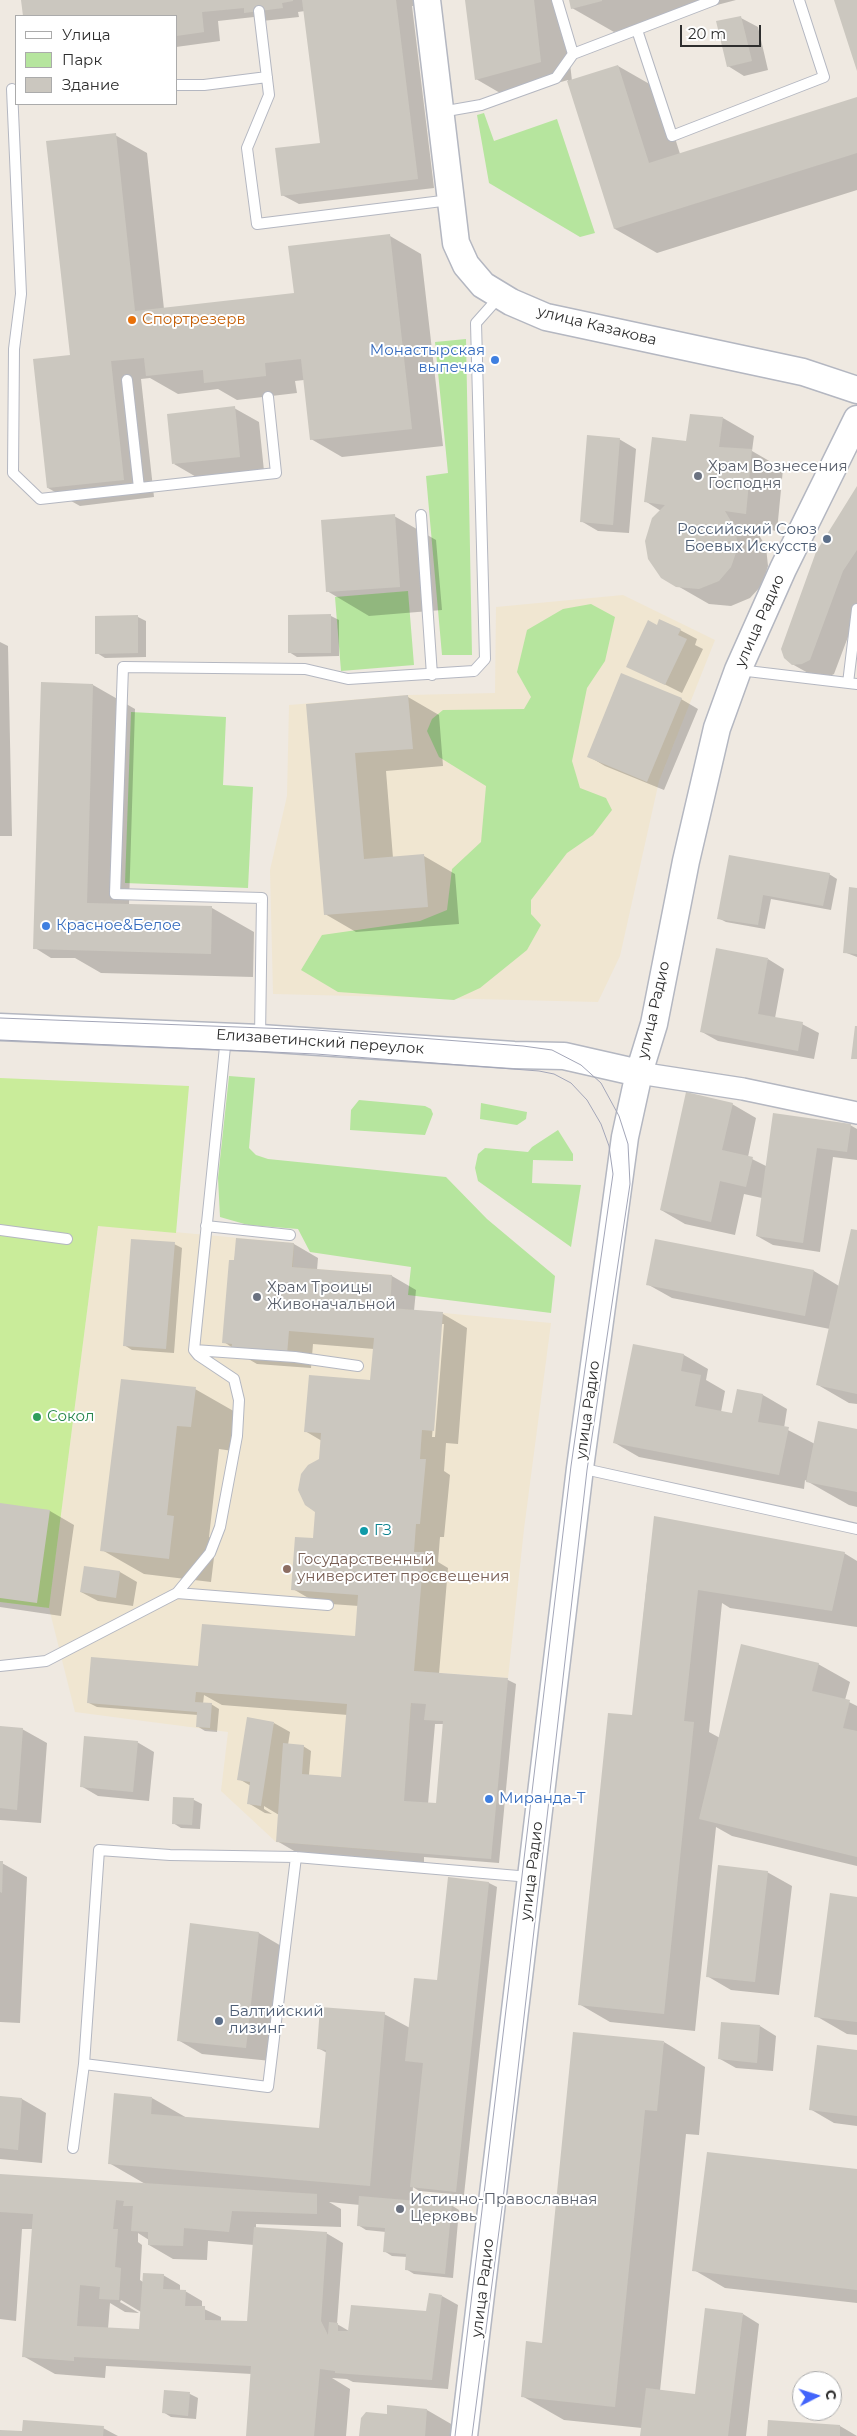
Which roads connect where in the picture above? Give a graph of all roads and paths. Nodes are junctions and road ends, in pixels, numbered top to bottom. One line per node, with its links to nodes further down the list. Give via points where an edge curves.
1 (427, 0): 12 (street, улица Казакова)
2 (557, 0): 7 (lane)
3 (714, 0): 6 (lane)
4 (799, 0): 6 (lane, via 824,76 672,136)
5 (259, 11): 8 (lane)
6 (637, 30): 7 (lane)
7 (573, 54): 12 (lane, via 556,78 481,105)
8 (267, 77): 9 (lane); 13 (lane, via 269,95 247,148 256,224)
9 (178, 85)
10 (0, 89): 11 (lane)
11 (14, 89): 19 (lane, via 22,294 14,349 13,473 40,499)
12 (440, 113): 13 (street, улица Казакова)
13 (450, 200): 14 (street, улица Казакова, via 456,243 466,265 484,285)
14 (500, 296): 16 (street, улица Казакова, via 546,317 803,372); 23 (lane, via 476,323 485,659 474,671)
15 (127, 380): 19 (lane)
16 (857, 390)
17 (268, 397): 19 (lane, via 276,473)
18 (857, 419): 22 (street, улица Радио, via 783,569)
19 (139, 488)
20 (421, 515): 23 (lane)
21 (857, 608): 24 (lane)
22 (738, 670): 24 (lane); 28 (street, улица Радио, via 717,728 686,861 654,1024)
23 (432, 674): 27 (lane, via 348,679 305,669 123,667 115,894 262,898)
24 (852, 684)
25 (0, 1027): 26 (street, Елизаветинский переулок)
26 (226, 1036): 27 (street, Елизаветинский переулок); 30 (lane)
27 (260, 1038): 28 (street, Елизаветинский переулок, via 564,1056)
28 (639, 1073): 29 (street, via 743,1089); 36 (street, улица Радио, via 625,1137)
29 (857, 1114)
30 (206, 1226): 32 (lane); 34 (lane)
31 (0, 1230): 33 (lane)
32 (290, 1235)
33 (67, 1239)
34 (194, 1350): 35 (lane); 38 (lane, via 234,1380 239,1400 220,1527 210,1553)
35 (358, 1366)
36 (580, 1468): 37 (lane); 42 (street, улица Радио)
37 (857, 1529)
38 (177, 1593): 39 (lane); 40 (lane, via 46,1662)
39 (328, 1605)
40 (0, 1666)
41 (296, 1857): 42 (lane); 43 (lane, via 99,1850); 43 (lane, via 268,2087)
42 (531, 1877): 45 (street, улица Радио)
43 (84, 2064): 44 (lane)
44 (73, 2148)
45 (464, 2436)

